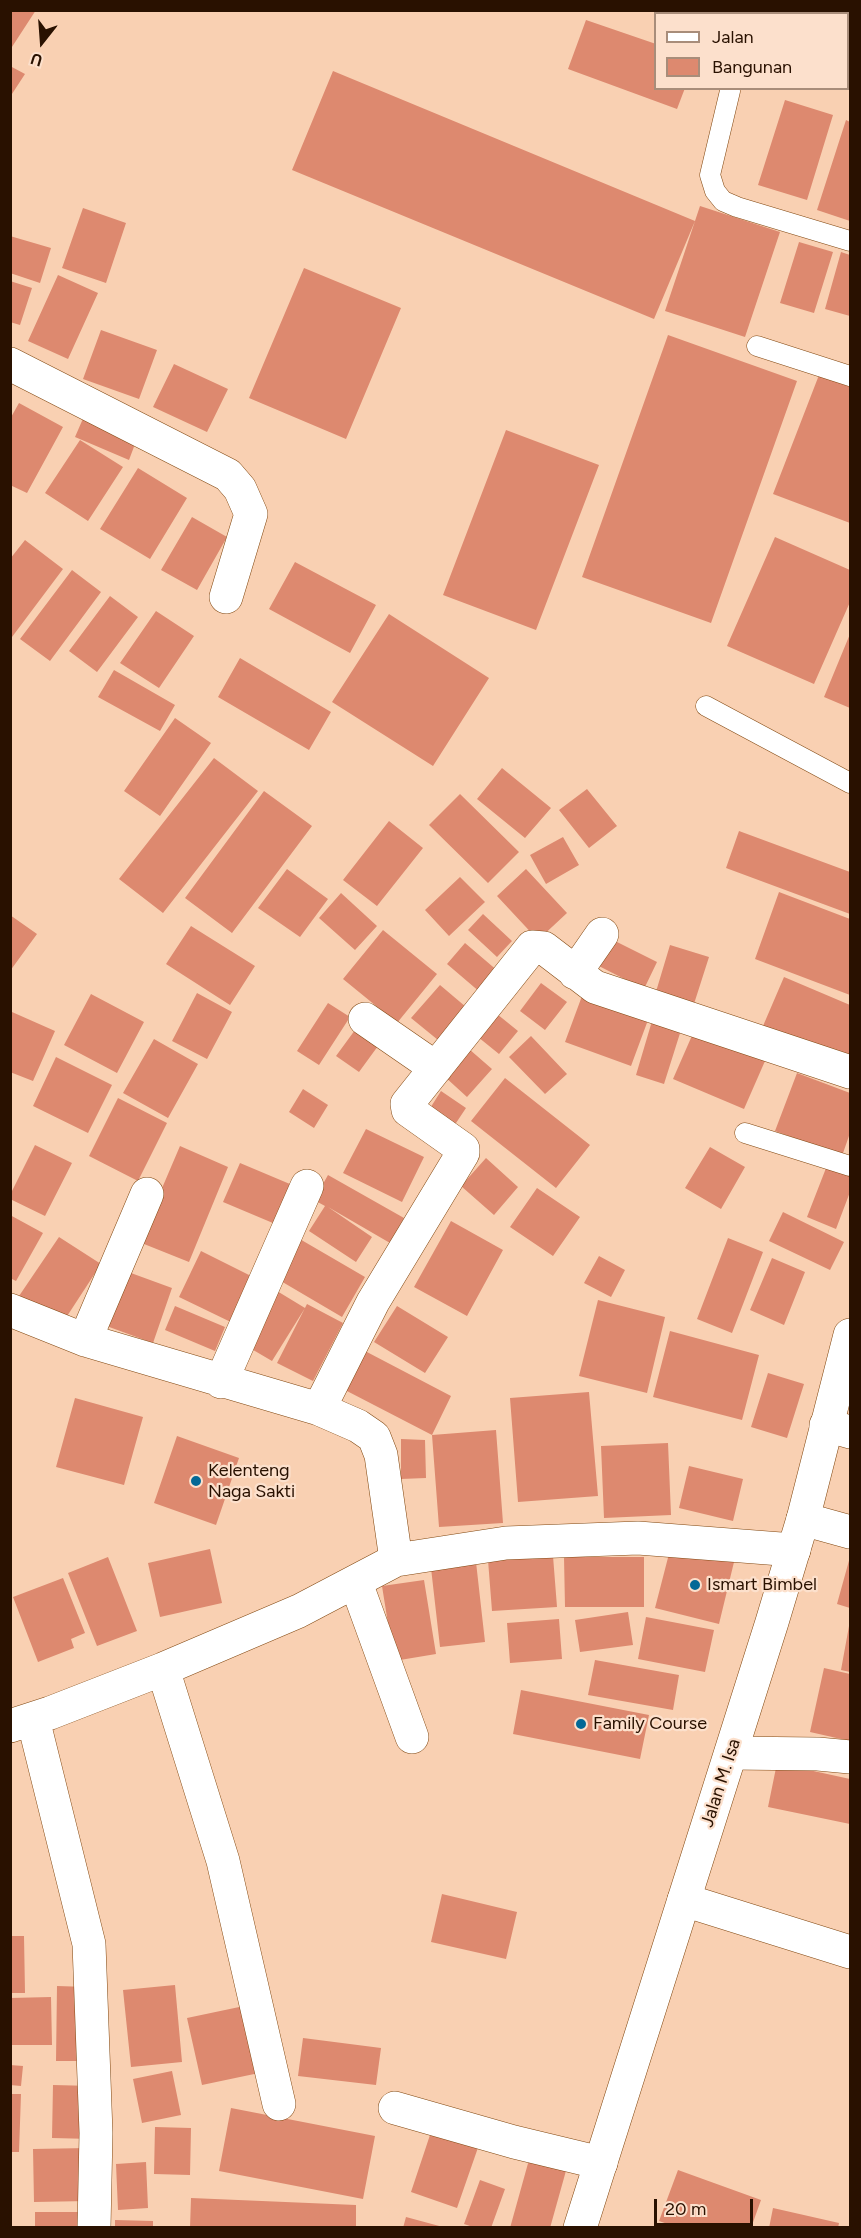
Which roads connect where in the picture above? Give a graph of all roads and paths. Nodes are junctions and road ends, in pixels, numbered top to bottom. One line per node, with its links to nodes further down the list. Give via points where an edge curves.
1 (730, 90): 2 (lane, via 710,175 715,191 723,201 737,207)
2 (850, 241)
3 (757, 346): 5 (lane)
4 (10, 364): 6 (street, via 228,475 240,489 250,514)
5 (850, 376)
6 (226, 597)
7 (706, 706): 8 (lane)
8 (850, 783)
9 (602, 934): 10 (street)
10 (575, 973): 12 (street, via 544,948 532,947); 13 (street, via 595,987)
11 (365, 1019): 12 (street)
12 (436, 1068): 22 (street, via 406,1107 463,1149 462,1157 373,1302)
13 (850, 1072)
14 (745, 1133): 15 (lane)
15 (850, 1166)
16 (307, 1186): 21 (street)
17 (147, 1194): 20 (street)
18 (10, 1310): 20 (street)
19 (850, 1335): 23 (street, Jalan M. Isa)
20 (86, 1340): 21 (street)
21 (221, 1382): 22 (street)
22 (319, 1409): 27 (street, via 374,1437 381,1455)
23 (838, 1429): 24 (street, Jalan M. Isa)
24 (802, 1519): 25 (street); 26 (street, Jalan M. Isa)
25 (850, 1532)
26 (794, 1550): 27 (street, via 638,1538 506,1543); 32 (street, Jalan M. Isa)
27 (396, 1560): 28 (street)
28 (356, 1583): 29 (street); 31 (street)
29 (163, 1669): 30 (street); 36 (street, via 223,1861)
30 (22, 1723): 39 (street, via 89,1944 96,2133)
31 (412, 1737)
32 (731, 1753): 33 (street); 34 (street, Jalan M. Isa)
33 (850, 1757)
34 (684, 1900): 35 (street); 38 (street, Jalan M. Isa)
35 (850, 1952)
36 (279, 2104)
37 (395, 2108): 38 (street)
38 (601, 2163): 40 (street, Jalan M. Isa)
39 (94, 2228)
40 (580, 2228)

